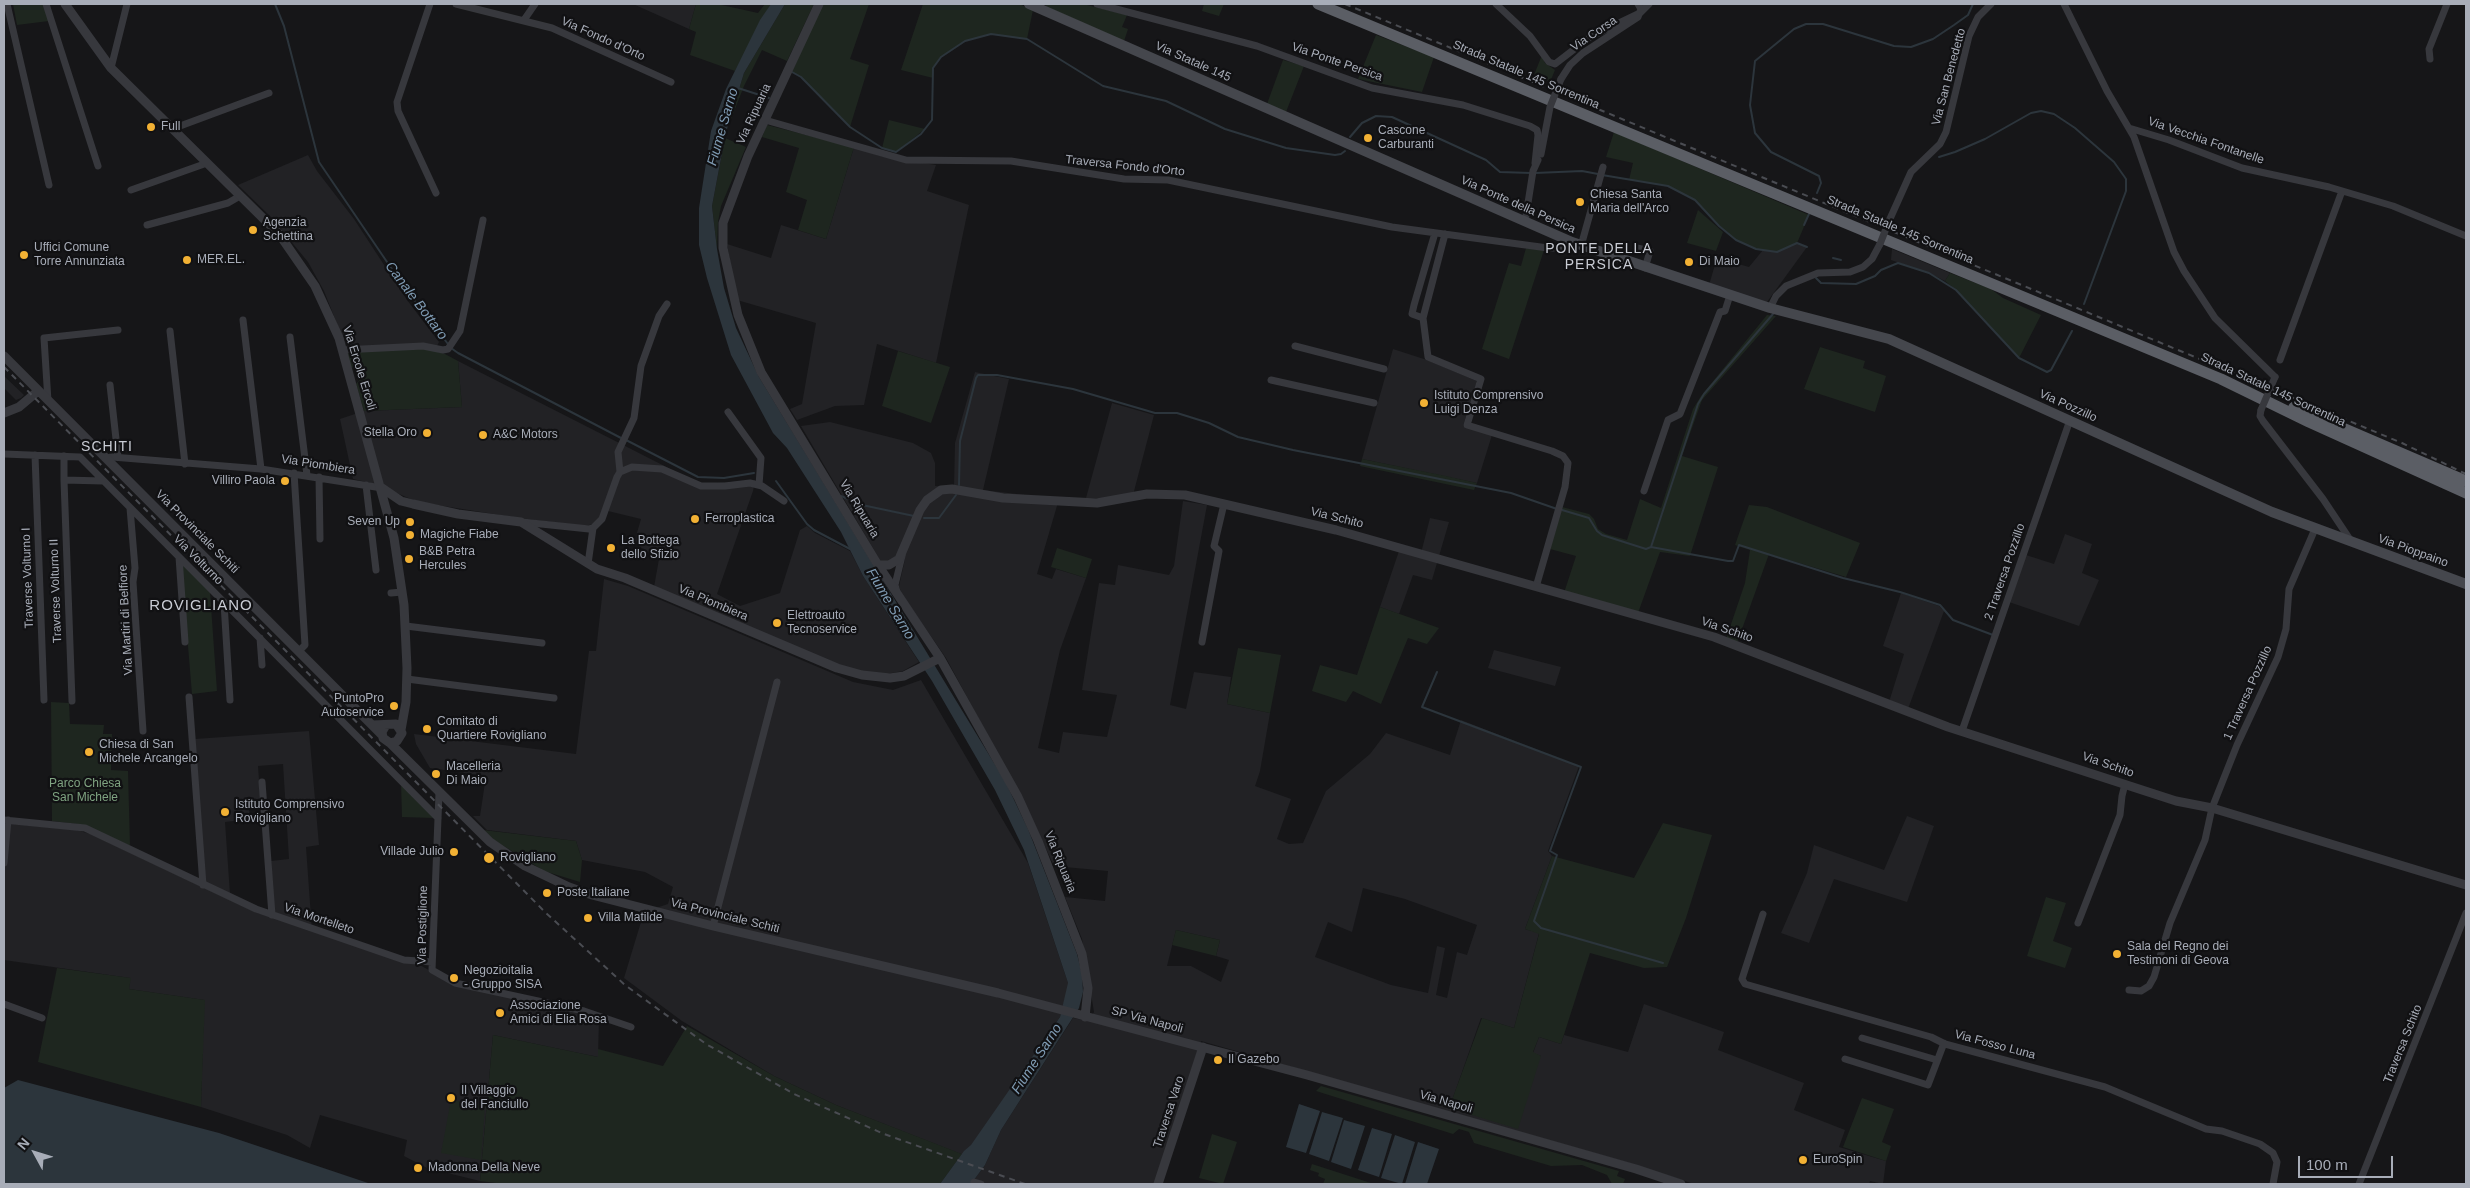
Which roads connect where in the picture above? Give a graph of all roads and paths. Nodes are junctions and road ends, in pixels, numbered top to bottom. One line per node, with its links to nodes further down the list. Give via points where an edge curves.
1 (7, 4): 32 (street)
2 (46, 4): 29 (street)
3 (65, 4): 21 (street, Via Ercole Ercoli)
4 (127, 4): 21 (street)
5 (430, 4): 35 (street, via 397,102 398,111)
6 (456, 4): 19 (street, Via Fondo d'Orto)
7 (535, 4): 19 (street)
8 (819, 4): 24 (street, Via Ripuaria)
9 (1097, 4): 31 (street, Via Ponte Persica, via 1257,46 1372,88 1463,105 1530,126 1537,130 1538,135)
10 (1318, 4): 62 (highway, Strada Statale 145 Sorrentina)
11 (1496, 4): 18 (street, via 1530,36 1549,62 1555,64 1590,37)
12 (1638, 4): 18 (street)
13 (1649, 4): 18 (street)
14 (1991, 4): 48 (street, Via San Benedetto, bridge, via 1978,17 1969,36 1944,138 1912,172 1872,259 1850,272 1818,273 1786,286)
15 (2064, 4): 25 (street, Via Vecchia Fontanelle, via 2107,92)
16 (2447, 4): 20 (street, via 2429,49)
17 (1035, 5): 27 (main road, Via Statale 145)
18 (1640, 13): 31 (street, Via Corsa, bridge, via 1635,20 1570,65 1550,107 1541,154)
19 (524, 20): 22 (street, Via Fondo d'Orto, via 552,28)
20 (2430, 59)
21 (111, 68): 26 (street, Via Ercole Ercoli)
22 (671, 82)
23 (268, 93): 26 (street)
24 (765, 120): 40 (street, Traversa Fondo d'Orto, via 906,160 1011,161 1124,179 1168,180); 98 (street, Via Ripuaria, via 723,224 723,248 738,315 760,372)
25 (2129, 128): 34 (street, Via Vecchia Fontanelle, via 2242,168); 94 (street, bridge, via 2174,252 2184,270 2215,318 2275,377 2261,410 2263,421)
26 (172, 129): 28 (street, Via Ercole Ercoli)
27 (1346, 143): 38 (main road, Via Ponte della Persica)
28 (207, 163): 33 (street); 36 (street, Via Ercole Ercoli)
29 (98, 166)
30 (1603, 167): 43 (street)
31 (1533, 170): 38 (street, Via Ponte Persica)
32 (49, 185)
33 (131, 190)
34 (2342, 191): 42 (street, Via Vecchia Fontanelle, via 2409,212); 57 (street)
35 (436, 192)
36 (240, 196): 39 (street, via 228,203); 55 (street, Via Ercole Ercoli, via 279,234 300,261 315,286)
37 (483, 220): 55 (street, via 460,331 448,349 423,346)
38 (1526, 222): 43 (main road, Via Ponte della Persica)
39 (147, 225)
40 (1435, 233): 41 (street, Traversa Fondo d'Orto); 49 (street, via 1412,314)
41 (1445, 234): 43 (street, Traversa Fondo d'Orto, via 1548,248); 49 (street)
42 (2466, 236)
43 (1576, 244): 45 (main road, Via Ponte della Persica)
44 (1637, 248): 45 (street, via 1650,252)
45 (1645, 268): 46 (main road, Via Ponte della Persica)
46 (1730, 295): 48 (main road, Via Ponte della Persica); 85 (street, via 1725,311 1720,312 1680,414 1668,419)
47 (667, 304): 75 (street, via 642,360 634,418 618,452)
48 (1770, 308): 67 (main road, Via Pozzillo, via 1889,339)
49 (1423, 318): 101 (street, via 1428,357 1481,379 1466,424 1552,451 1568,462 1559,509)
50 (244, 320): 74 (street)
51 (118, 330): 63 (street, via 44,338)
52 (170, 331): 73 (street)
53 (290, 337): 77 (street)
54 (1295, 346): 58 (street)
55 (342, 350): 84 (street, Via Ercole Ercoli)
56 (4, 356): 61 (street, Via Provinciale Schiti)
57 (2280, 360)
58 (1384, 369)
59 (1271, 380): 64 (street)
60 (110, 385): 72 (street)
61 (38, 391): 63 (street, Via Provinciale Schiti); 66 (street, via 19,407)
62 (2245, 391): 81 (highway, via 2329,421); 86 (highway, Strada Statale 145 Sorrentina)
63 (48, 401): 71 (street, Via Provinciale Schiti)
64 (1374, 403)
65 (728, 412): 83 (street, via 761,458)
66 (4, 413)
67 (2070, 420): 92 (main road, Via Pozzillo); 125 (street, 2 Traversa Pozzillo)
68 (4, 454): 69 (street, Via Volturno)
69 (35, 455): 70 (street, Via Volturno); 118 (street, Traverse Volturno I)
70 (64, 456): 79 (street, Traverse Volturno II); 80 (street, Via Volturno, via 80,458)
71 (105, 458): 72 (street, Via Piombiera); 111 (street, Via Provinciale Schiti)
72 (118, 458): 73 (street, Via Piombiera)
73 (185, 464): 74 (street, Via Piombiera)
74 (260, 469): 76 (street, Via Piombiera)
75 (620, 472): 83 (street, via 632,467 645,467 662,469 702,486); 91 (street, via 602,519)
76 (294, 473): 77 (street, Via Piombiera); 111 (street, via 304,645)
77 (306, 475): 78 (street, Via Piombiera)
78 (319, 477): 82 (street, Via Piombiera); 93 (street)
79 (64, 480): 80 (street); 120 (street, Traverse Volturno II)
80 (102, 481): 89 (street, Via Volturno)
81 (2466, 481)
82 (366, 485): 84 (street, Via Piombiera); 99 (street)
83 (759, 485): 87 (street)
84 (382, 488): 90 (street, Via Piombiera, via 391,496 413,504 458,514); 103 (street, Via Ercole Ercoli)
85 (1644, 491)
86 (2466, 493)
87 (784, 501)
88 (1224, 504): 95 (street, Via Schito, via 1185,495 1147,494 1098,503 1003,498 941,490 920,510); 101 (street, Via Schito, via 1336,530); 110 (street, via 1214,546 1219,551)
89 (130, 508): 96 (street, Via Volturno); 124 (street, Via Martiri di Belfiore)
90 (522, 522): 91 (street, Via Piombiera); 97 (street, Via Piombiera)
91 (593, 528): 97 (street)
92 (2315, 529): 94 (main road, Via Pozzillo); 131 (street, 1 Traversa Pozzillo, via 2288,589 2286,629 2278,657)
93 (320, 539)
94 (2351, 541): 100 (main road, Via Pioppaino)
95 (902, 553): 98 (street, via 894,564); 104 (street, via 896,585)
96 (179, 558): 105 (street, Via Volturno); 108 (street)
97 (588, 564): 112 (street, Via Piombiera, via 862,676 904,676)
98 (878, 565): 104 (street, Via Ripuaria)
99 (376, 570)
100 (2466, 584)
101 (1536, 587): 125 (street, Via Schito, via 1714,637)
102 (391, 592): 103 (street)
103 (402, 592): 106 (street, Via Ercole Ercoli)
104 (898, 594): 112 (street, Via Ripuaria)
105 (224, 603): 107 (street, Via Volturno); 119 (street)
106 (406, 626): 109 (street); 114 (street, Via Ercole Ercoli)
107 (260, 638): 113 (street); 132 (street, Via Volturno)
108 (185, 642)
109 (542, 642)
110 (1202, 642)
111 (299, 651): 123 (street, Via Provinciale Schiti)
112 (940, 658): 145 (street, Via Ripuaria, via 1011,782 1038,841 1082,954 1088,988)
113 (262, 665)
114 (407, 679): 117 (street); 121 (street, Via Ercole Ercoli)
115 (776, 682): 141 (street)
116 (189, 697): 135 (street)
117 (554, 698)
118 (44, 700)
119 (230, 700)
120 (72, 701)
121 (404, 714): 122 (street); 127 (street, Via Ercole Ercoli)
122 (389, 724): 123 (street); 126 (street); 127 (street, via 396,724)
123 (372, 725): 126 (street, Via Provinciale Schiti)
124 (143, 731)
125 (1962, 731): 129 (street, Via Schito)
126 (382, 735): 127 (street, Via Provinciale Schiti, via 384,740)
127 (397, 738): 130 (street, Via Provinciale Schiti, via 402,755)
128 (262, 782): 139 (street)
129 (2125, 784): 131 (street, Via Schito, via 2176,801); 140 (street, via 2120,815)
130 (439, 793): 132 (street, Via Postiglione); 141 (street, Via Provinciale Schiti, via 490,842 525,866 569,887)
131 (2212, 808): 136 (street, Via Schito); 143 (street, via 2205,840 2170,923 2154,977 2141,991)
132 (438, 818): 142 (street, Via Postiglione)
133 (6, 820): 134 (street); 135 (street, Via Mortelleto, via 85,828)
134 (4, 863)
135 (203, 885): 139 (street, Via Mortelleto)
136 (2466, 885)
137 (2466, 913): 156 (street, Traversa Schito)
138 (1762, 914): 149 (street, Via Fosso Luna, via 1742,979 1745,984)
139 (272, 915): 142 (street, Via Mortelleto, via 404,960)
140 (2078, 923)
141 (714, 926): 145 (street, Via Provinciale Schiti)
142 (432, 962): 147 (street, Via Postiglione, via 435,973 456,983 584,1010)
143 (2129, 990)
144 (4, 1004): 146 (street)
145 (1086, 1017): 150 (street, SP Via Napoli)
146 (42, 1018)
147 (630, 1027)
148 (1862, 1038): 152 (street)
149 (1944, 1043): 152 (street); 155 (street, Via Fosso Luna, via 2106,1087 2206,1129 2260,1144 2273,1153 2277,1162)
150 (1203, 1048): 153 (street, Traversa Varo); 154 (street, Via Napoli)
151 (1845, 1059): 152 (street, via 1928,1085)
152 (1937, 1060)
153 (1158, 1184)
154 (1681, 1184)
155 (2273, 1184)
156 (2359, 1184)

